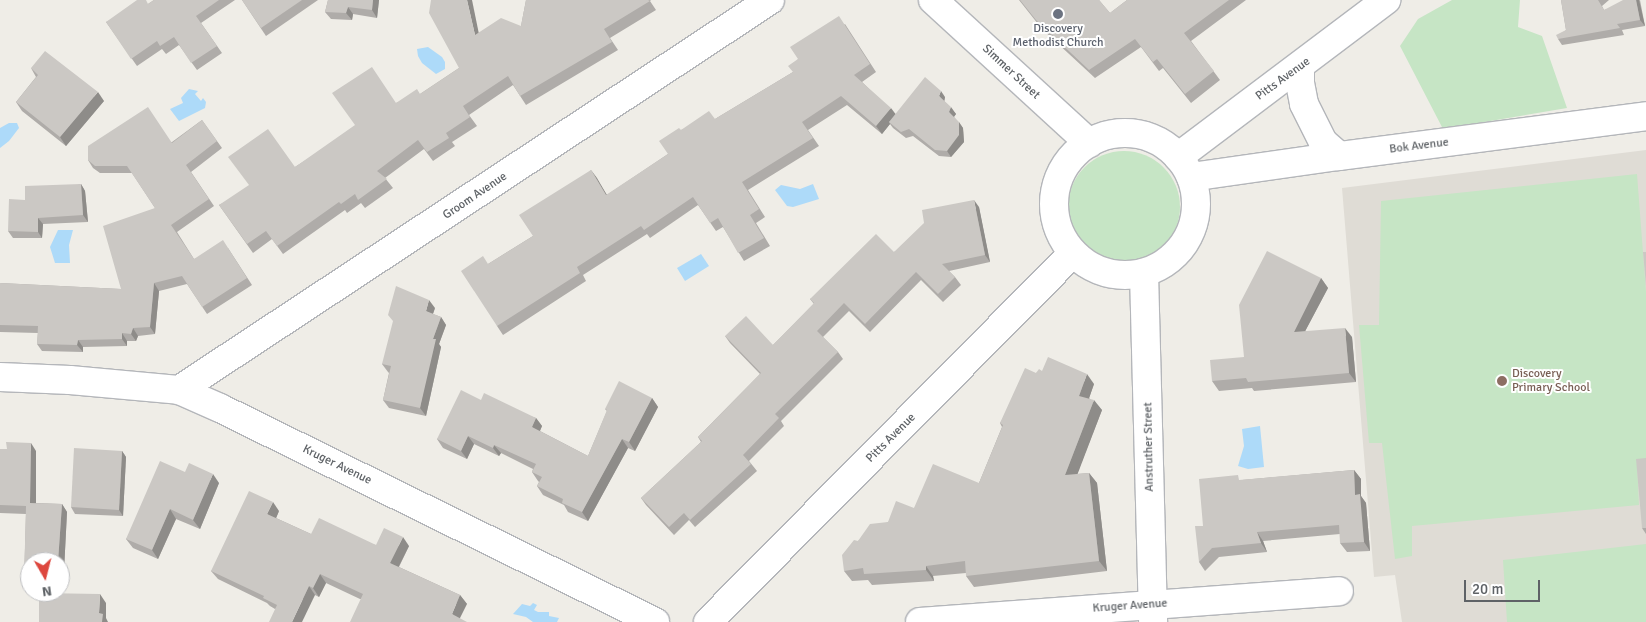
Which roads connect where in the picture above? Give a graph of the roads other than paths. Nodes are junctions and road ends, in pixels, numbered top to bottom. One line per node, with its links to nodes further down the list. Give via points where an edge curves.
1 (770, 0): 12 (street, Groom Avenue)
2 (933, 0): 6 (street, Simmer Street)
3 (1386, 0): 4 (street, Pitts Avenue)
4 (1300, 67): 7 (street, via 1304,104 1323,142); 8 (street, Pitts Avenue)
5 (1646, 116): 7 (street, Bok Avenue)
6 (1089, 143): 8 (street, via 1126,133 1146,136 1164,144); 9 (street, via 1072,157 1060,174 1054,194 1054,216 1061,236)
7 (1338, 156): 8 (street, Bok Avenue)
8 (1185, 167): 10 (street, via 1197,201 1194,225 1183,246 1166,263)
9 (1073, 253): 10 (street, via 1094,268 1110,273); 16 (street, Pitts Avenue)
10 (1144, 273): 14 (street, Anstruther Street)
11 (0, 377): 12 (street, Kruger Avenue)
12 (180, 390): 15 (street, Kruger Avenue)
13 (1339, 591): 14 (street, Kruger Avenue)
14 (1153, 613): 17 (street, Kruger Avenue)
15 (655, 622)
16 (708, 622)
17 (920, 622)

